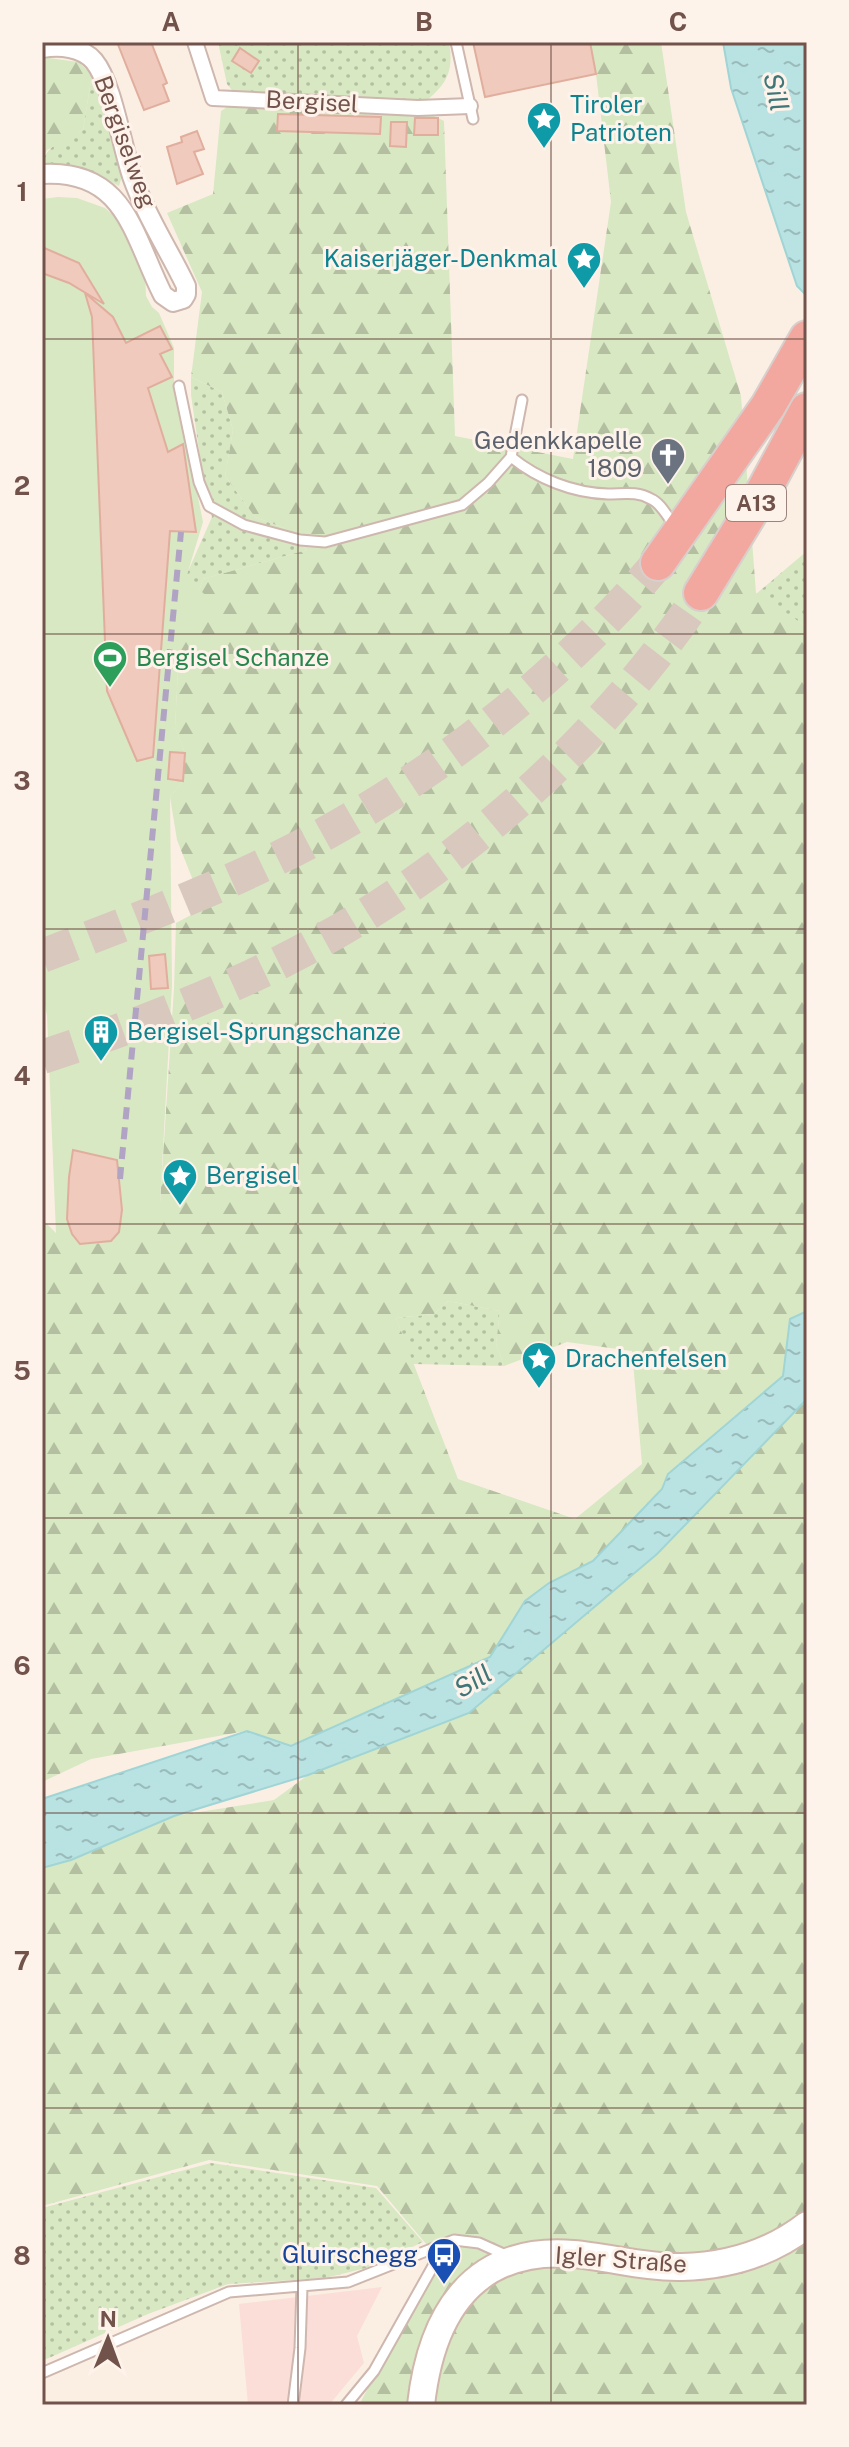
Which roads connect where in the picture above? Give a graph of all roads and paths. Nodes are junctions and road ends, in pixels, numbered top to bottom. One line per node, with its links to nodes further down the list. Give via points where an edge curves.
1 (195, 42): 4 (street, Bergisel, via 213,98)
2 (456, 42): 4 (lane, Bergisel)
3 (42, 48): 5 (street, Bergiselweg, via 76,50 99,68 134,181 186,286 183,299 173,302 163,295 122,206 109,193 83,177)
4 (472, 112)
5 (42, 174)
6 (807, 338): 11 (highway, A13, via 768,406)
7 (179, 386): 10 (lane, via 209,506 244,525 300,540 325,542 462,505)
8 (522, 400): 10 (lane)
9 (807, 410): 13 (highway, A13)
10 (511, 457): 11 (lane, via 538,475 577,490 637,493)
11 (688, 522): 12 (highway, A13)
12 (658, 563)
13 (701, 593)
14 (807, 2225): 16 (main road, Igler Straße, via 744,2259 717,2264 679,2267 572,2254)
15 (446, 2243): 16 (lane, via 479,2243); 17 (lane, via 348,2282); 20 (lane, via 374,2371)
16 (514, 2258): 21 (main road, Igler Straße, via 470,2285 448,2311 435,2338)
17 (302, 2287): 18 (lane, via 229,2292); 19 (lane)
18 (42, 2373)
19 (293, 2405)
20 (346, 2405)
21 (421, 2405)

